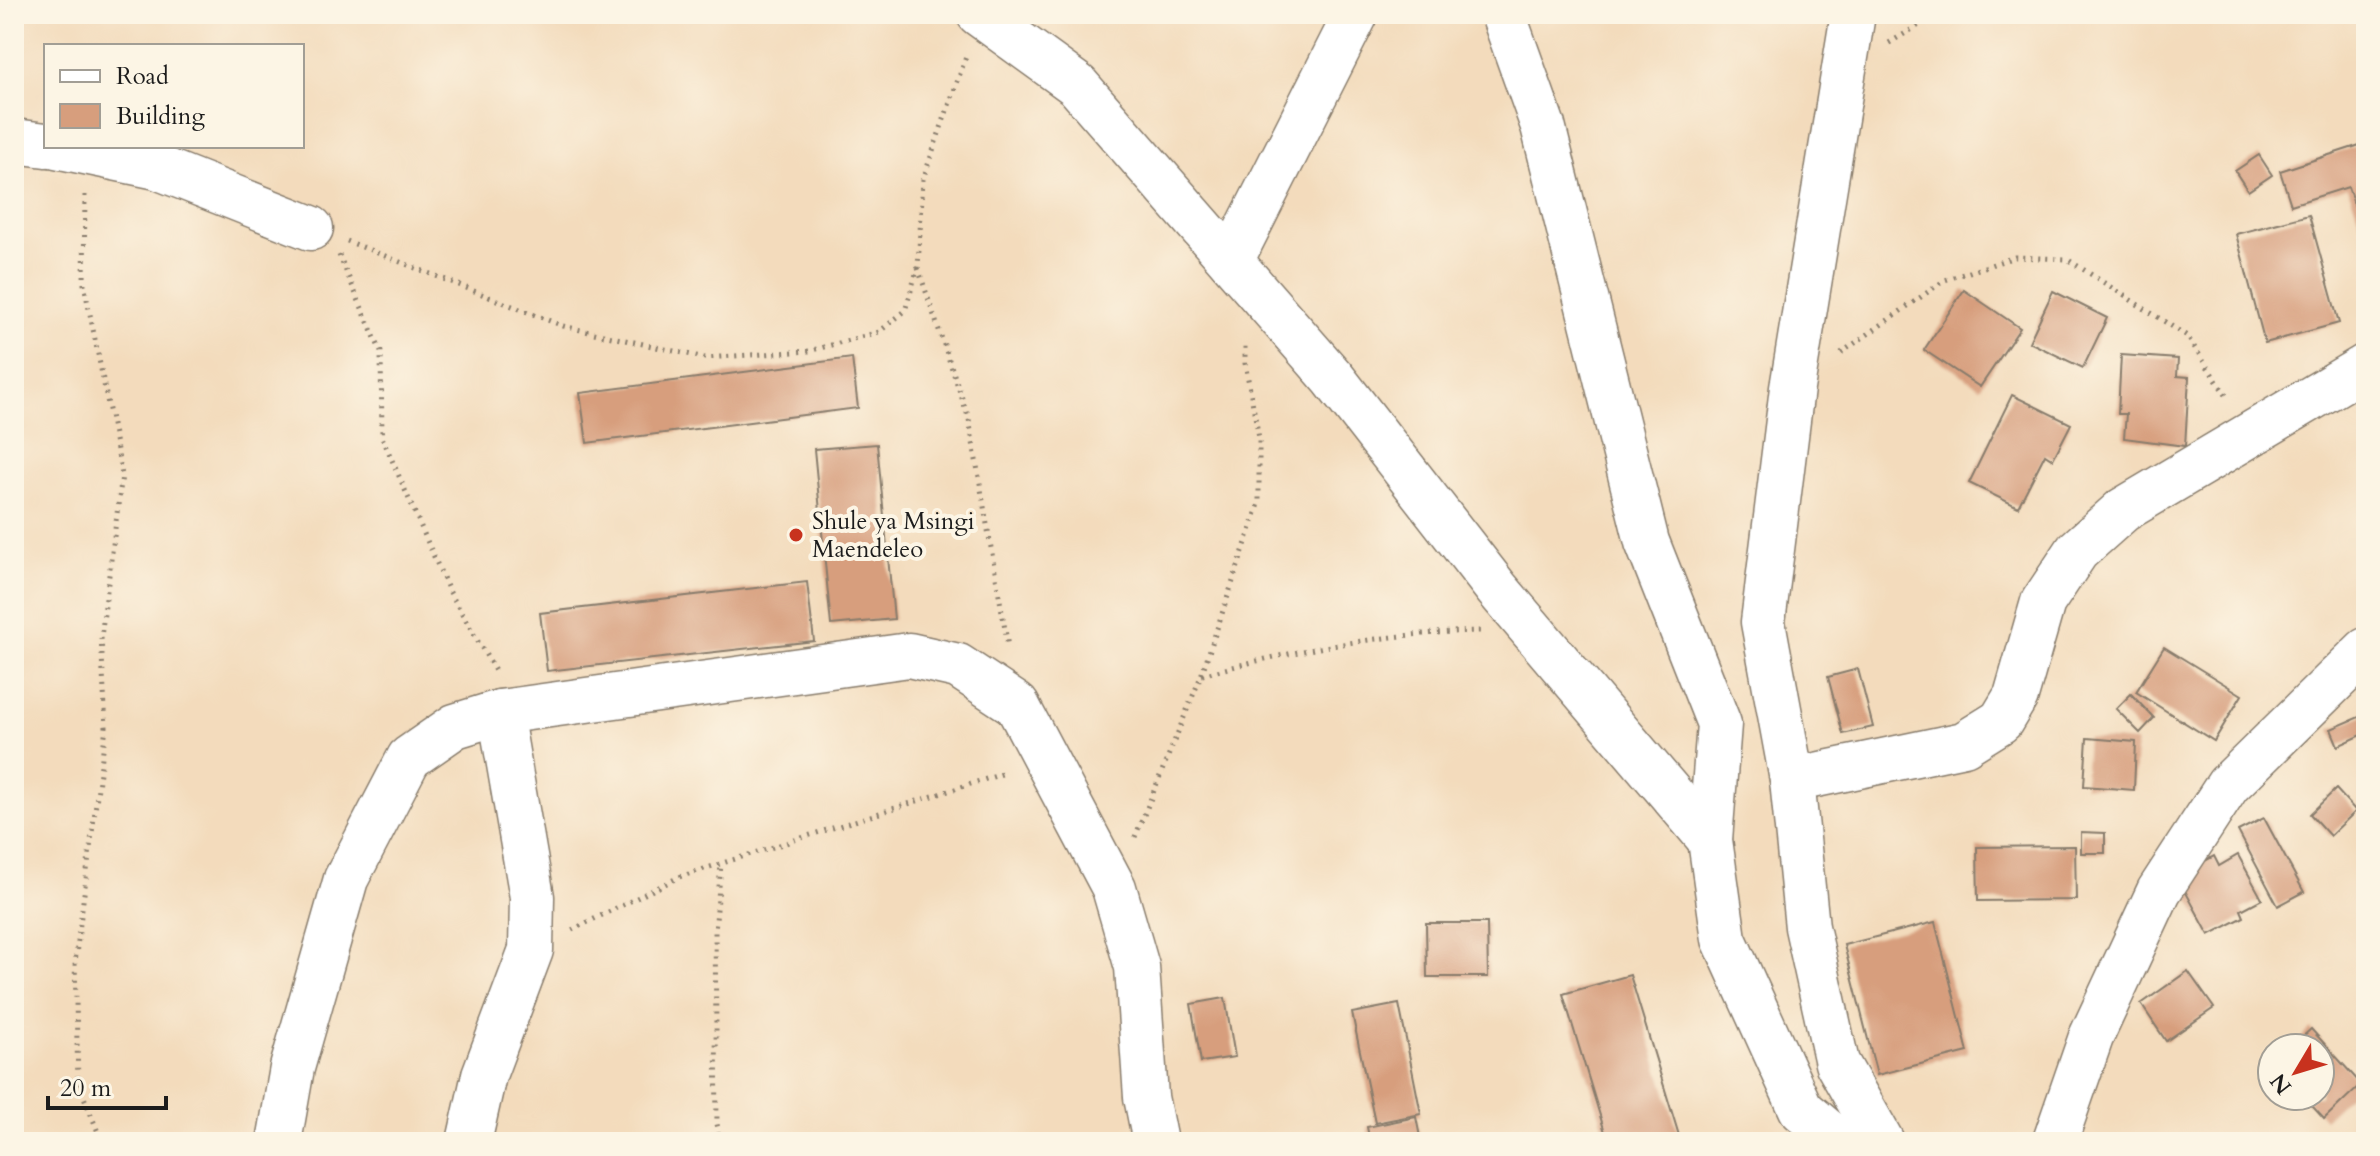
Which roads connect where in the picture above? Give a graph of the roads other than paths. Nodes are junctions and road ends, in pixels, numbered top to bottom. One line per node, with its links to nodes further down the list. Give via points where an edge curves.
1 (1356, 14): 9 (street)
2 (1503, 14): 14 (street, via 1543,126 1647,542 1719,724)
3 (1853, 14): 13 (street, via 1792,388 1763,622)
4 (980, 15): 9 (street, via 1077,85)
5 (14, 141): 6 (street)
6 (44, 145)
7 (68, 148): 8 (street, via 157,167)
8 (321, 231)
9 (1238, 269): 14 (street)
10 (2366, 366): 13 (street, via 2123,510 2077,551 2043,602 2016,696 2001,721 1964,744)
11 (2366, 650): 20 (street, via 2228,785 2159,891 2091,1037)
12 (509, 711): 15 (street, via 455,726 409,758 346,879 292,1068); 16 (street, via 532,897 531,950 484,1075); 17 (street, via 909,655 958,666 1017,705 1114,888 1137,967 1146,1097)
13 (1792, 780): 19 (street, via 1807,927 1837,1063)
14 (1710, 840): 18 (street, via 1724,939 1801,1109 1840,1142)
15 (279, 1142)
16 (469, 1142)
17 (1155, 1142)
18 (1847, 1142)
19 (1882, 1142)
20 (2055, 1142)

